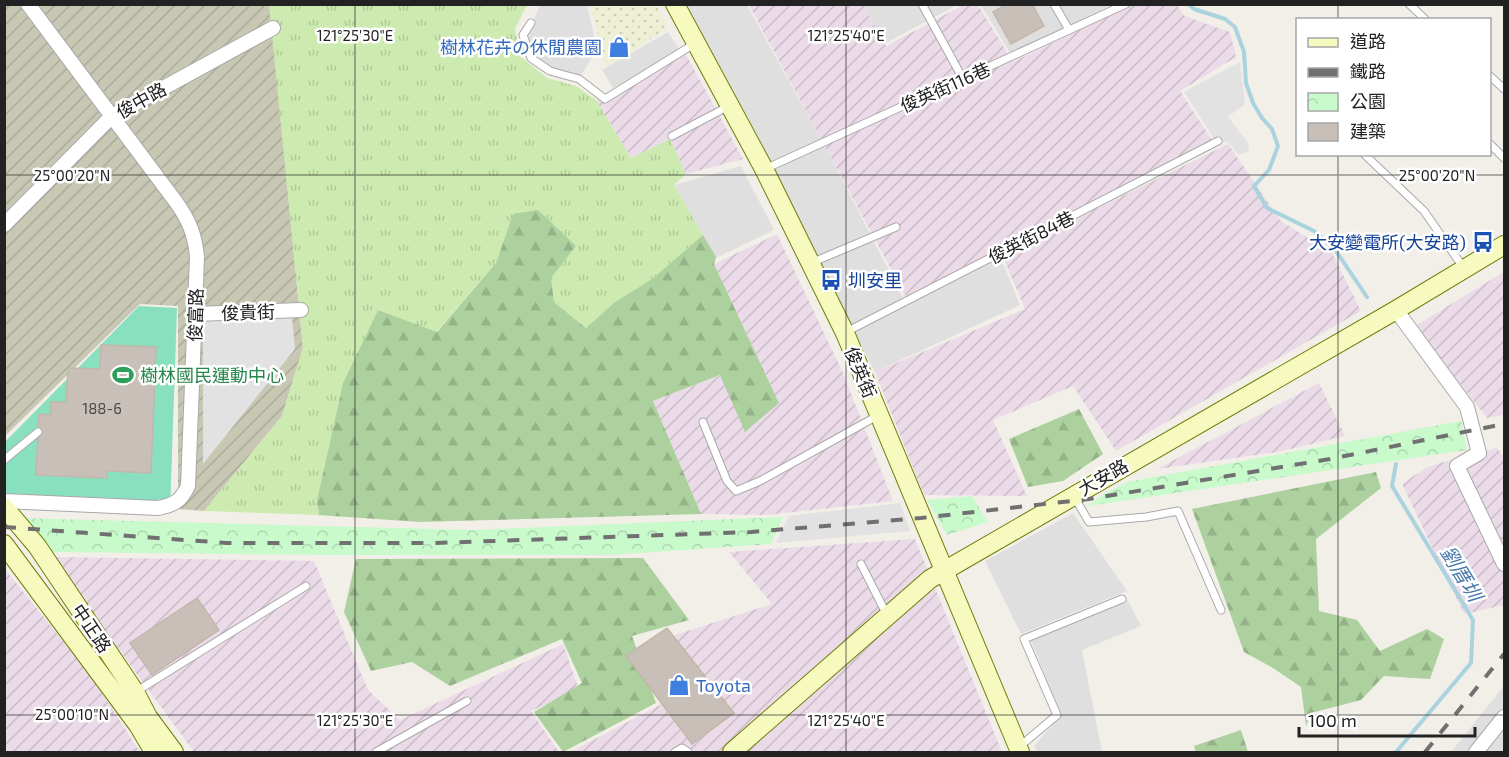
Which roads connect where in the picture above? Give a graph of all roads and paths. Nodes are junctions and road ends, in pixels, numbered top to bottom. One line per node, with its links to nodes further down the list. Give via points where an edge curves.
1 (28, 4): 16 (street, 俊富路)
2 (675, 4): 11 (street, 俊英街)
3 (922, 4): 13 (lane)
4 (1054, 4): 10 (lane)
5 (1126, 4): 10 (lane, 俊英街116巷)
6 (1408, 4): 7 (lane)
7 (1424, 18)
8 (531, 23): 11 (lane, via 523,35 531,57 550,71 579,79 605,99)
9 (273, 28): 16 (street, 俊中路)
10 (1069, 30): 13 (lane, 俊英街116巷)
11 (696, 43): 15 (street, 俊英街)
12 (1491, 77): 14 (lane)
13 (963, 79): 22 (lane, 俊英街116巷)
14 (1504, 89)
15 (730, 105): 17 (lane); 22 (street, 俊英街)
16 (112, 116): 23 (street, 俊中路); 30 (street, 俊富路, via 187,217 195,235)
17 (672, 136)
18 (1218, 141): 31 (lane, 俊英街84巷)
19 (1491, 145): 21 (lane)
20 (1366, 156): 27 (lane, via 1424,211)
21 (1504, 158)
22 (764, 169): 26 (street, 俊英街)
23 (4, 225)
24 (896, 227): 26 (lane)
25 (1504, 245): 27 (street, 大安路)
26 (811, 263): 31 (street, 俊英街)
27 (1465, 269): 29 (street, 大安路)
28 (301, 310): 30 (street, 俊貴街)
29 (1396, 310): 36 (street, 大安路); 41 (street, via 1467,407 1479,453 1457,466)
30 (195, 314): 37 (street, 俊富路, via 188,486 183,498 173,506 158,508)
31 (845, 333): 32 (street, 俊英街)
32 (879, 415): 33 (lane, via 736,491 727,481); 42 (street, 俊英街)
33 (703, 422)
34 (38, 432): 35 (lane)
35 (4, 460)
36 (1073, 495): 42 (street, 大安路); 45 (lane, via 1089,522 1146,518 1178,511)
37 (4, 501)
38 (4, 507): 47 (street, 中正路, via 37,546)
39 (4, 544): 50 (street, 中正路)
40 (861, 564): 46 (lane)
41 (1504, 564)
42 (944, 570): 46 (street, 大安路); 51 (street, 俊英街)
43 (306, 586): 47 (lane)
44 (1122, 599): 51 (lane, via 1024,639 1057,715)
45 (1221, 609)
46 (887, 615): 59 (street, 大安路)
47 (135, 692): 50 (street, 中正路)
48 (467, 701): 56 (lane)
49 (1504, 717): 60 (street)
50 (143, 721): 52 (street, 中正路); 53 (street); 54 (street); 55 (street, 中正路)
51 (1019, 750)
52 (154, 753)
53 (161, 753)
54 (168, 753)
55 (174, 753)
56 (376, 753)
57 (675, 753): 58 (lane, via 682,748)
58 (688, 753)
59 (732, 753)
60 (1476, 753)

